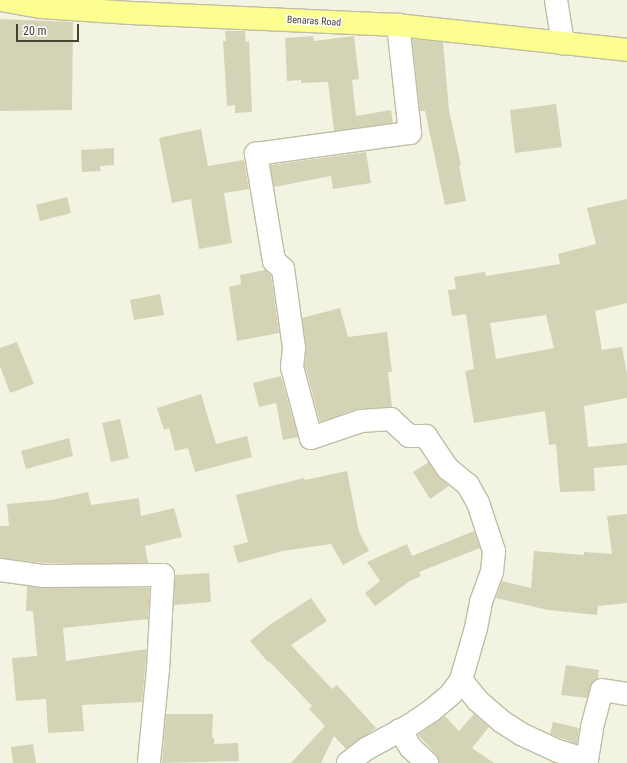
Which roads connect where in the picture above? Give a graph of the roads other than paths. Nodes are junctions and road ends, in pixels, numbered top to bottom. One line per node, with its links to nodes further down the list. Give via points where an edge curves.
1 (1, 0): 3 (main road, Benaras Road, via 41,7)
2 (556, 0): 5 (street)
3 (131, 7): 4 (main road, Benaras Road)
4 (398, 25): 5 (main road, Benaras Road); 8 (street, via 410,133 256,154 274,261 283,269 294,348 292,367 311,438 361,421 391,419 409,436 426,436 448,469 468,485 478,503 494,551 492,571)
5 (564, 43): 6 (main road, Benaras Road)
6 (627, 50)
7 (0, 570): 11 (street, via 43,576 163,574 158,669)
8 (461, 680): 9 (street, via 477,700 521,734 558,751 587,760 592,727 602,690); 10 (street, via 451,694 431,711)
9 (627, 694)
10 (400, 730): 12 (street, via 366,748); 13 (street, via 411,748)
11 (148, 763)
12 (348, 763)
13 (427, 763)

